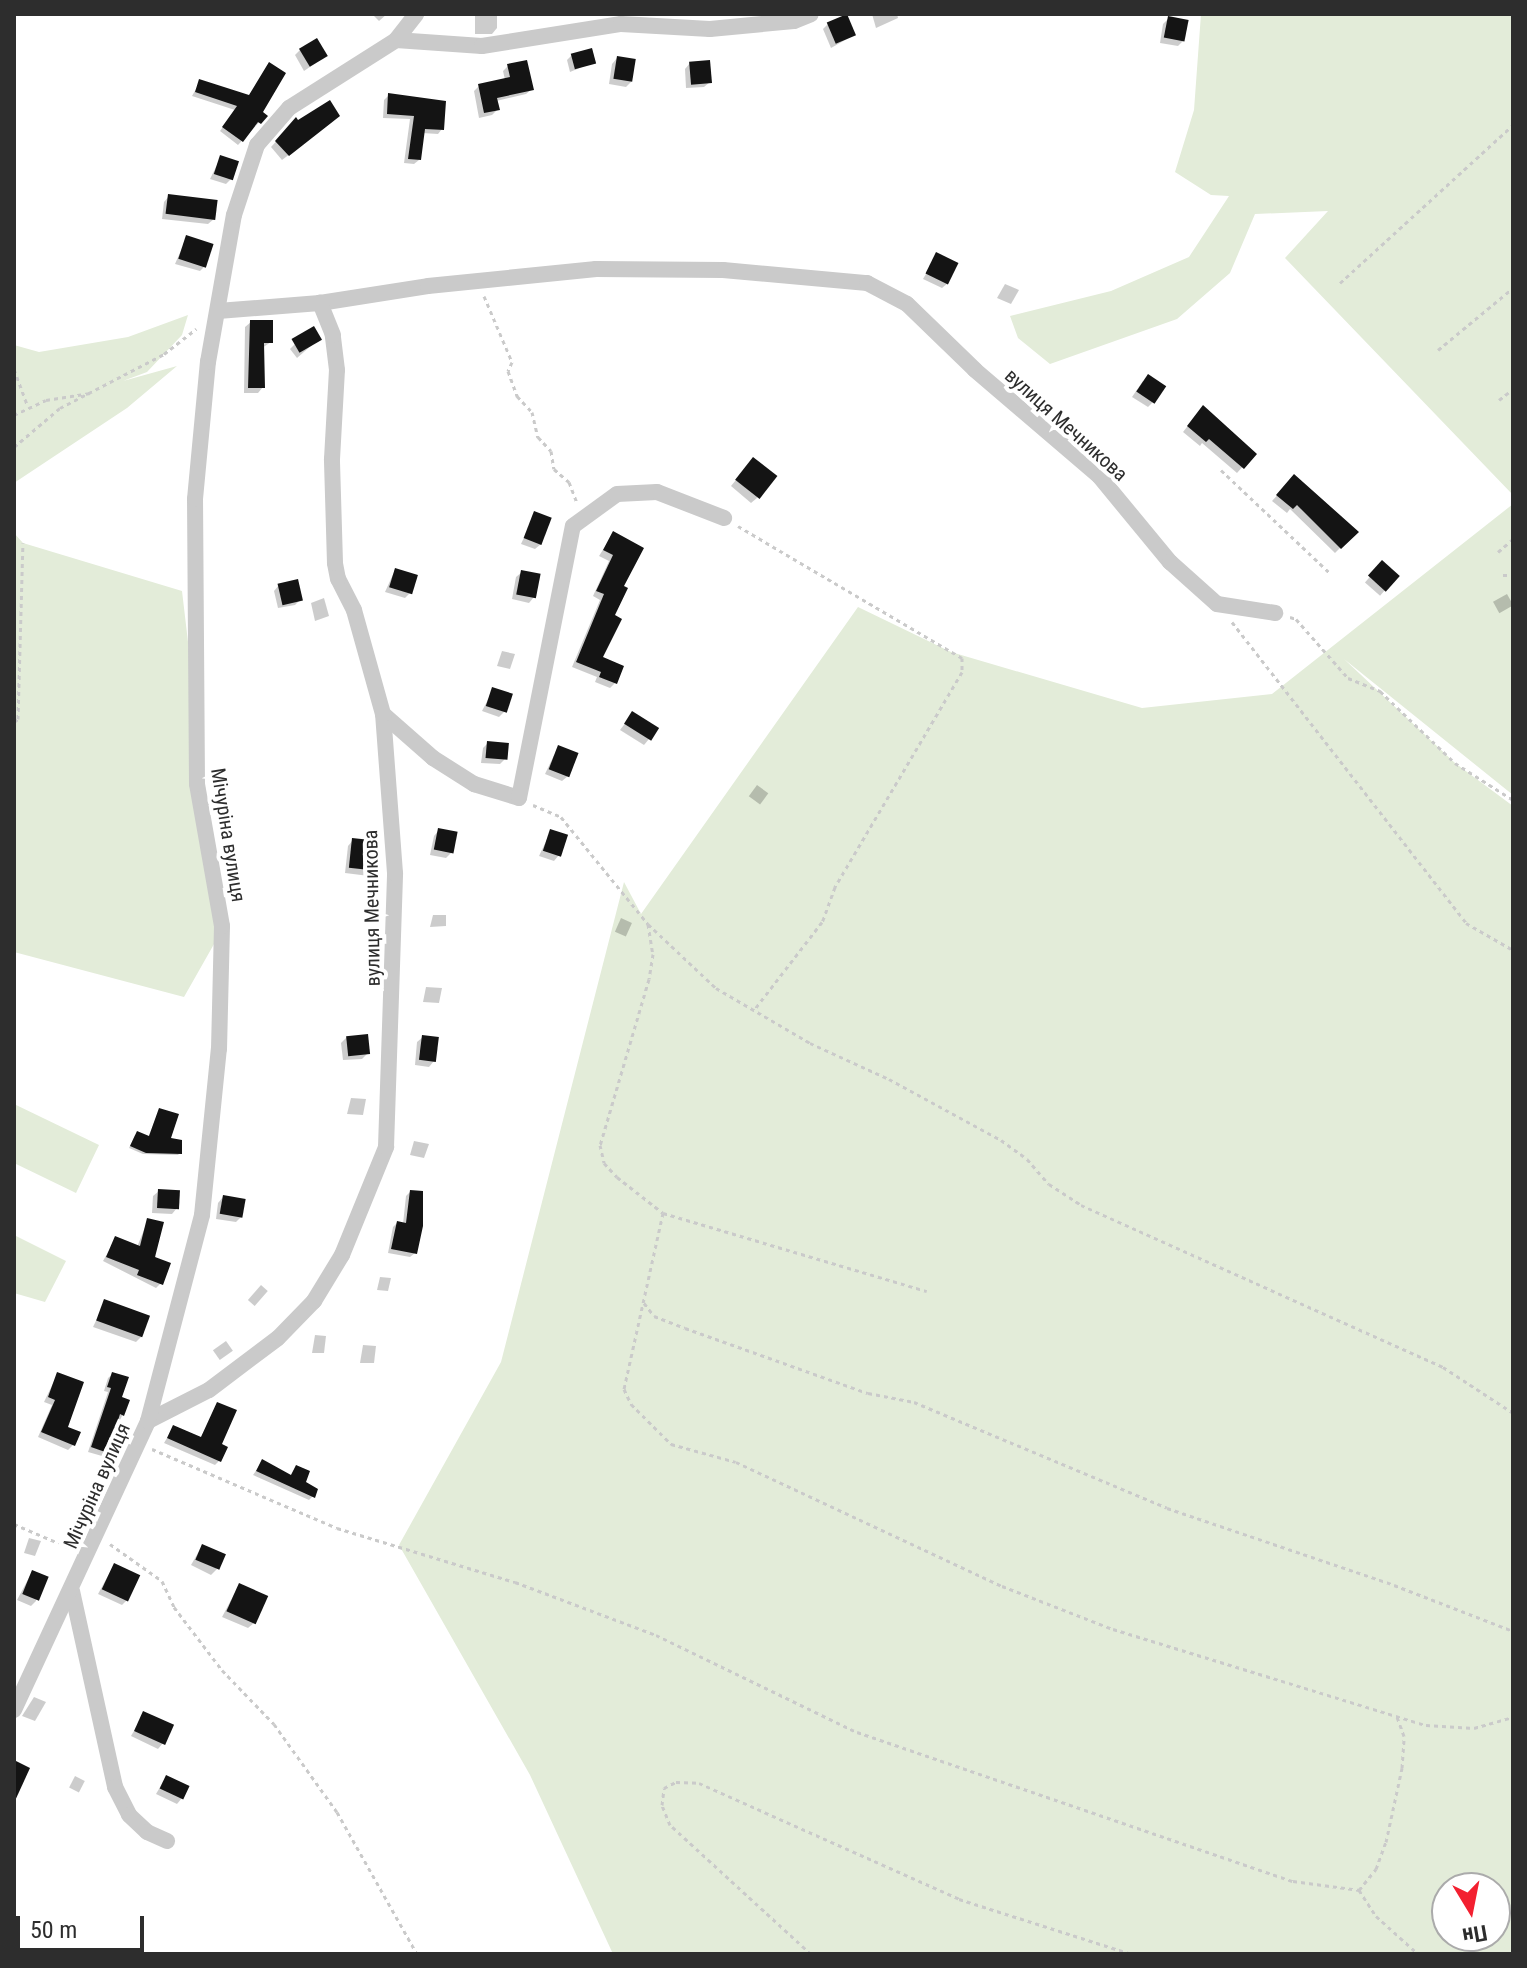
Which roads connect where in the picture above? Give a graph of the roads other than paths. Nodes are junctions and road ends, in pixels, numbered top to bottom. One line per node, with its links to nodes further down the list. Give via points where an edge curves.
1 (416, 14): 3 (street, Мічуріна вулиця)
2 (811, 14): 3 (street, via 794,21 710,29 621,24 482,46)
3 (396, 40): 5 (street, Мічуріна вулиця, via 289,108 257,145 234,215)
4 (320, 303): 5 (street); 7 (street, вулиця Мечникова, via 596,269 723,270 867,283 907,304 1099,476 1170,562 1217,604); 8 (street, вулиця Мечникова, via 333,335 337,370 332,459 335,563)
5 (218, 311): 9 (street, Мічуріна вулиця, via 195,499 195,598 197,784 222,926 219,1049 202,1215)
6 (724, 518): 8 (street, via 657,492 617,494 573,526 519,798 474,784 433,758)
7 (1275, 613)
8 (383, 714): 9 (street, вулиця Мечникова, via 395,873 386,1147 342,1255 314,1301 278,1338 209,1390)
9 (148, 1421): 10 (street, Мічуріна вулиця)
10 (72, 1591): 11 (street, Мічуріна вулиця); 12 (street, via 115,1787 129,1815)
11 (14, 1710)
12 (167, 1841)

